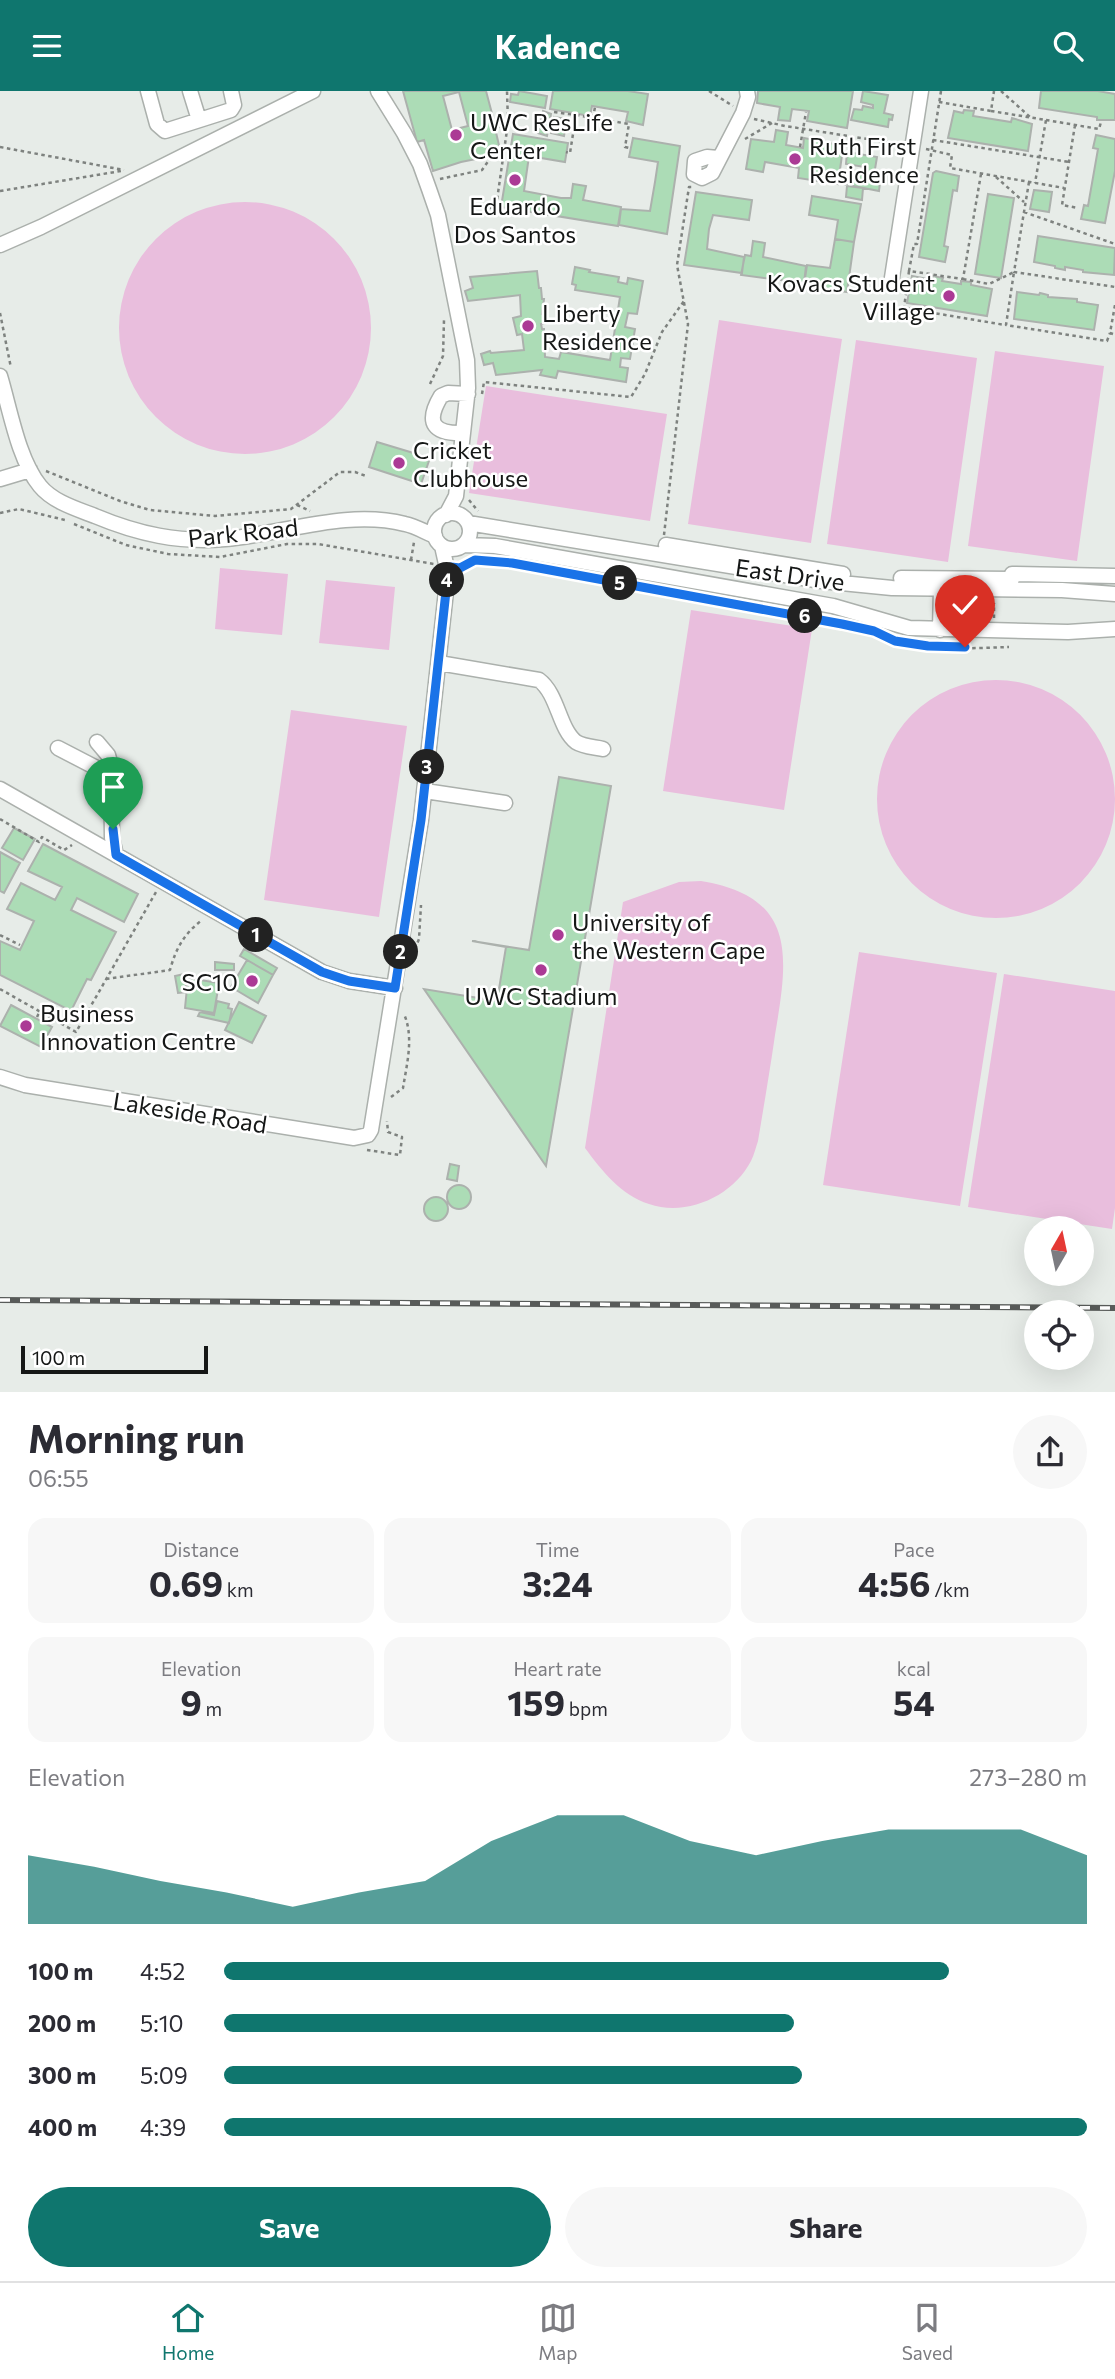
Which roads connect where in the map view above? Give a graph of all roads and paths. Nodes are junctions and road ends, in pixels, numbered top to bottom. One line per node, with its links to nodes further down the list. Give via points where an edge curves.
1 (148, 91): 22 (street, via 157,124 165,131)
2 (190, 91): 22 (street)
3 (231, 91): 22 (street, via 231,110)
4 (313, 91): 53 (street)
5 (378, 91): 67 (street, via 420,164 438,215)
6 (507, 91): 35 (path)
7 (709, 91): 18 (path)
8 (747, 91): 18 (street)
9 (921, 91): 30 (street)
10 (941, 91): 13 (path)
11 (994, 91): 16 (path)
12 (1001, 91): 20 (path)
13 (939, 102): 16 (path); 28 (path)
14 (595, 107): 21 (path)
15 (806, 111): 27 (path)
16 (990, 111): 20 (path)
17 (554, 112): 19 (path)
18 (743, 113): 25 (path); 38 (street)
19 (576, 115): 21 (path); 36 (path, via 570,153)
20 (1030, 117): 23 (path)
21 (593, 118): 33 (path, via 629,124 625,147)
22 (199, 120)
23 (1046, 120): 26 (path); 37 (path)
24 (1101, 122): 26 (path, via 1100,129)
25 (772, 123): 27 (path); 29 (path)
26 (1075, 125): 39 (path)
27 (803, 129): 30 (path); 32 (path)
28 (933, 140): 34 (path); 37 (path)
29 (738, 146)
30 (912, 146): 34 (path); 57 (street)
31 (0, 147): 47 (path, via 125,170)
32 (800, 147)
33 (629, 148)
34 (932, 151): 40 (path, via 952,155 950,169); 54 (path)
35 (503, 152): 42 (path, via 482,170); 49 (path, via 496,207)
36 (566, 152)
37 (1040, 157): 39 (path); 44 (path)
38 (718, 158)
39 (1069, 162): 46 (path)
40 (981, 174): 41 (path); 56 (path)
41 (996, 177): 43 (path); 48 (path)
42 (433, 181)
43 (1029, 182): 44 (path); 48 (path)
44 (1035, 183): 46 (path)
45 (696, 188): 59 (path, via 689,187 677,265)
46 (1065, 188): 50 (path, via 1062,205)
47 (0, 191)
48 (1025, 203): 51 (path)
49 (490, 208)
50 (1078, 208)
51 (1024, 212): 52 (path); 55 (path)
52 (1115, 244)
53 (0, 245)
54 (909, 271): 56 (path); 62 (path, via 904,308)
55 (1014, 272): 56 (path, via 989,284); 58 (path); 62 (path)
56 (963, 279)
57 (891, 284)
58 (1115, 287)
59 (684, 302): 67 (path, via 662,332 631,397 484,382); 76 (path, via 688,324 663,537)
60 (1115, 305): 62 (path, via 1107,341)
61 (444, 314): 66 (path, via 443,356)
62 (1006, 325)
63 (9, 360): 64 (path)
64 (0, 362)
65 (0, 376): 69 (street, Park Road, via 22,450)
66 (430, 384)
67 (475, 395): 68 (street); 68 (street, via 441,396 433,418 441,432)
68 (463, 433): 72 (street)
69 (35, 470): 70 (path, via 150,510 215,516 291,509 340,472); 71 (street); 75 (street, Park Road, via 40,487 68,505 163,538 228,539 362,519)
70 (366, 476)
71 (0, 479)
72 (456, 495): 74 (street); 75 (street)
73 (0, 513): 79 (path, via 19,509 62,519 126,545 167,554 220,557 287,544 318,544)
74 (466, 520): 75 (street, via 454,514); 77 (street, via 470,534); 82 (street, East Drive, via 821,580)
75 (440, 530): 77 (street, via 454,549); 79 (street)
76 (666, 545): 81 (street, via 877,578)
77 (462, 546): 79 (street); 89 (street, East Drive, via 495,545 833,606 909,628)
78 (512, 563): 79 (path, via 475,560)
79 (448, 568): 94 (street)
80 (548, 570): 85 (path)
81 (1115, 576)
82 (941, 589): 83 (street, East Drive); 89 (street)
83 (994, 589): 84 (street, East Drive); 91 (path)
84 (1115, 594)
85 (714, 599)
86 (767, 609): 87 (path)
87 (853, 626)
88 (1115, 629): 91 (street, East Drive)
89 (940, 630): 91 (street, East Drive)
90 (874, 631): 92 (path, via 895,641 928,646)
91 (994, 631): 92 (path)
92 (994, 647): 93 (path)
93 (1009, 647)
94 (439, 663): 97 (street, via 540,680 575,741); 101 (street)
95 (97, 742): 99 (street, via 110,760)
96 (58, 748): 99 (street)
97 (603, 749)
98 (83, 769): 99 (street)
99 (112, 781): 105 (street)
100 (0, 789): 105 (street)
101 (425, 791): 102 (street); 111 (street)
102 (505, 803)
103 (0, 820): 104 (path, via 39,842 42,837 64,850)
104 (72, 845)
105 (116, 855): 111 (street, via 322,972)
106 (156, 892): 110 (path)
107 (196, 914): 110 (path, via 204,918 178,944 170,970)
108 (0, 935): 109 (path)
109 (20, 945)
110 (106, 979): 113 (path, via 76,1032)
111 (395, 988): 116 (street, Lakeside Road, via 374,1123 368,1135 354,1138 24,1085)
112 (0, 989): 113 (path)
113 (40, 1011): 114 (path)
114 (37, 1017)
115 (409, 1024): 117 (path, via 403,1088)
116 (0, 1077)
117 (391, 1097)
118 (388, 1109): 119 (path, via 388,1132 402,1137)
119 (400, 1155)

